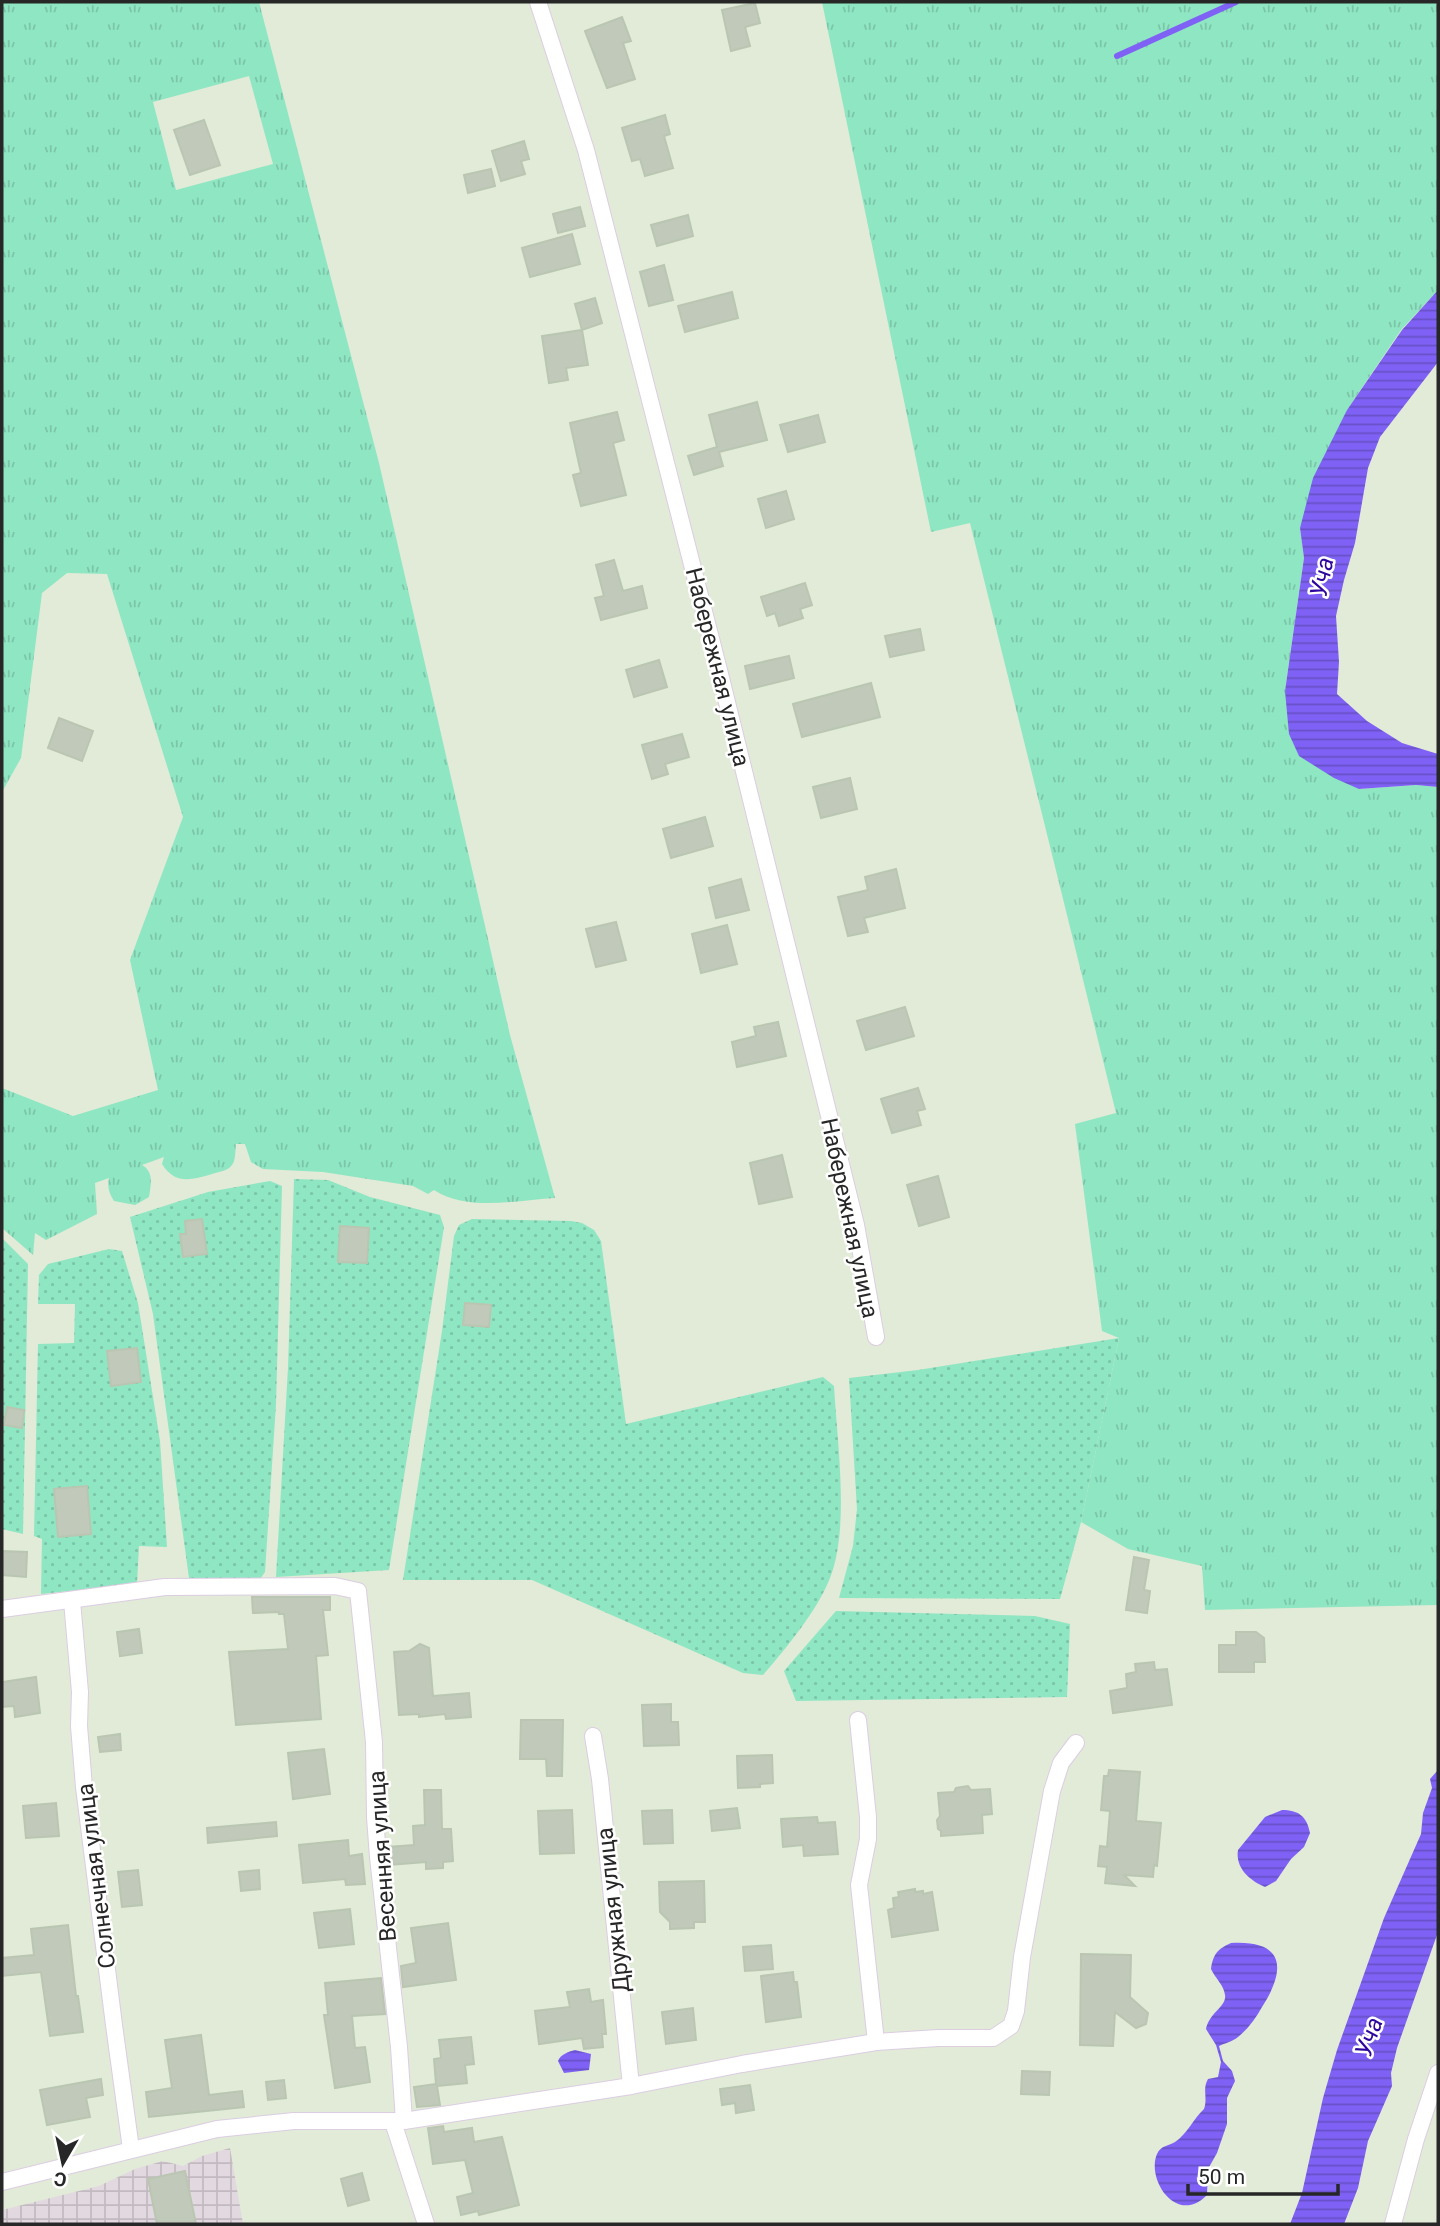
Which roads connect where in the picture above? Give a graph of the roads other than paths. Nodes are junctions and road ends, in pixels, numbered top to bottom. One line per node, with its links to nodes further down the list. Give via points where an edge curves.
1 (538, 2): 2 (street, Набережная улица, via 586,150 720,674 856,1224)
2 (876, 1337)
3 (72, 1601): 4 (street); 11 (street, Весенняя улица, via 165,1587 335,1586 358,1591 374,1742 378,1857 399,2047); 12 (street, Солнечная улица, via 85,1787)
4 (2, 1609)
5 (858, 1720): 8 (street, via 868,1818 859,1885)
6 (593, 1736): 10 (street, Дружная улица)
7 (1076, 1743): 8 (street, via 1061,1763 1052,1791 1011,2026 993,2038)
8 (876, 2042): 10 (street)
9 (1438, 2073): 15 (street)
10 (631, 2085): 11 (street)
11 (399, 2122): 12 (street, via 295,2121 217,2129); 14 (street, Весенняя улица)
12 (131, 2149): 13 (street)
13 (2, 2182)
14 (426, 2224)
15 (1394, 2224)

